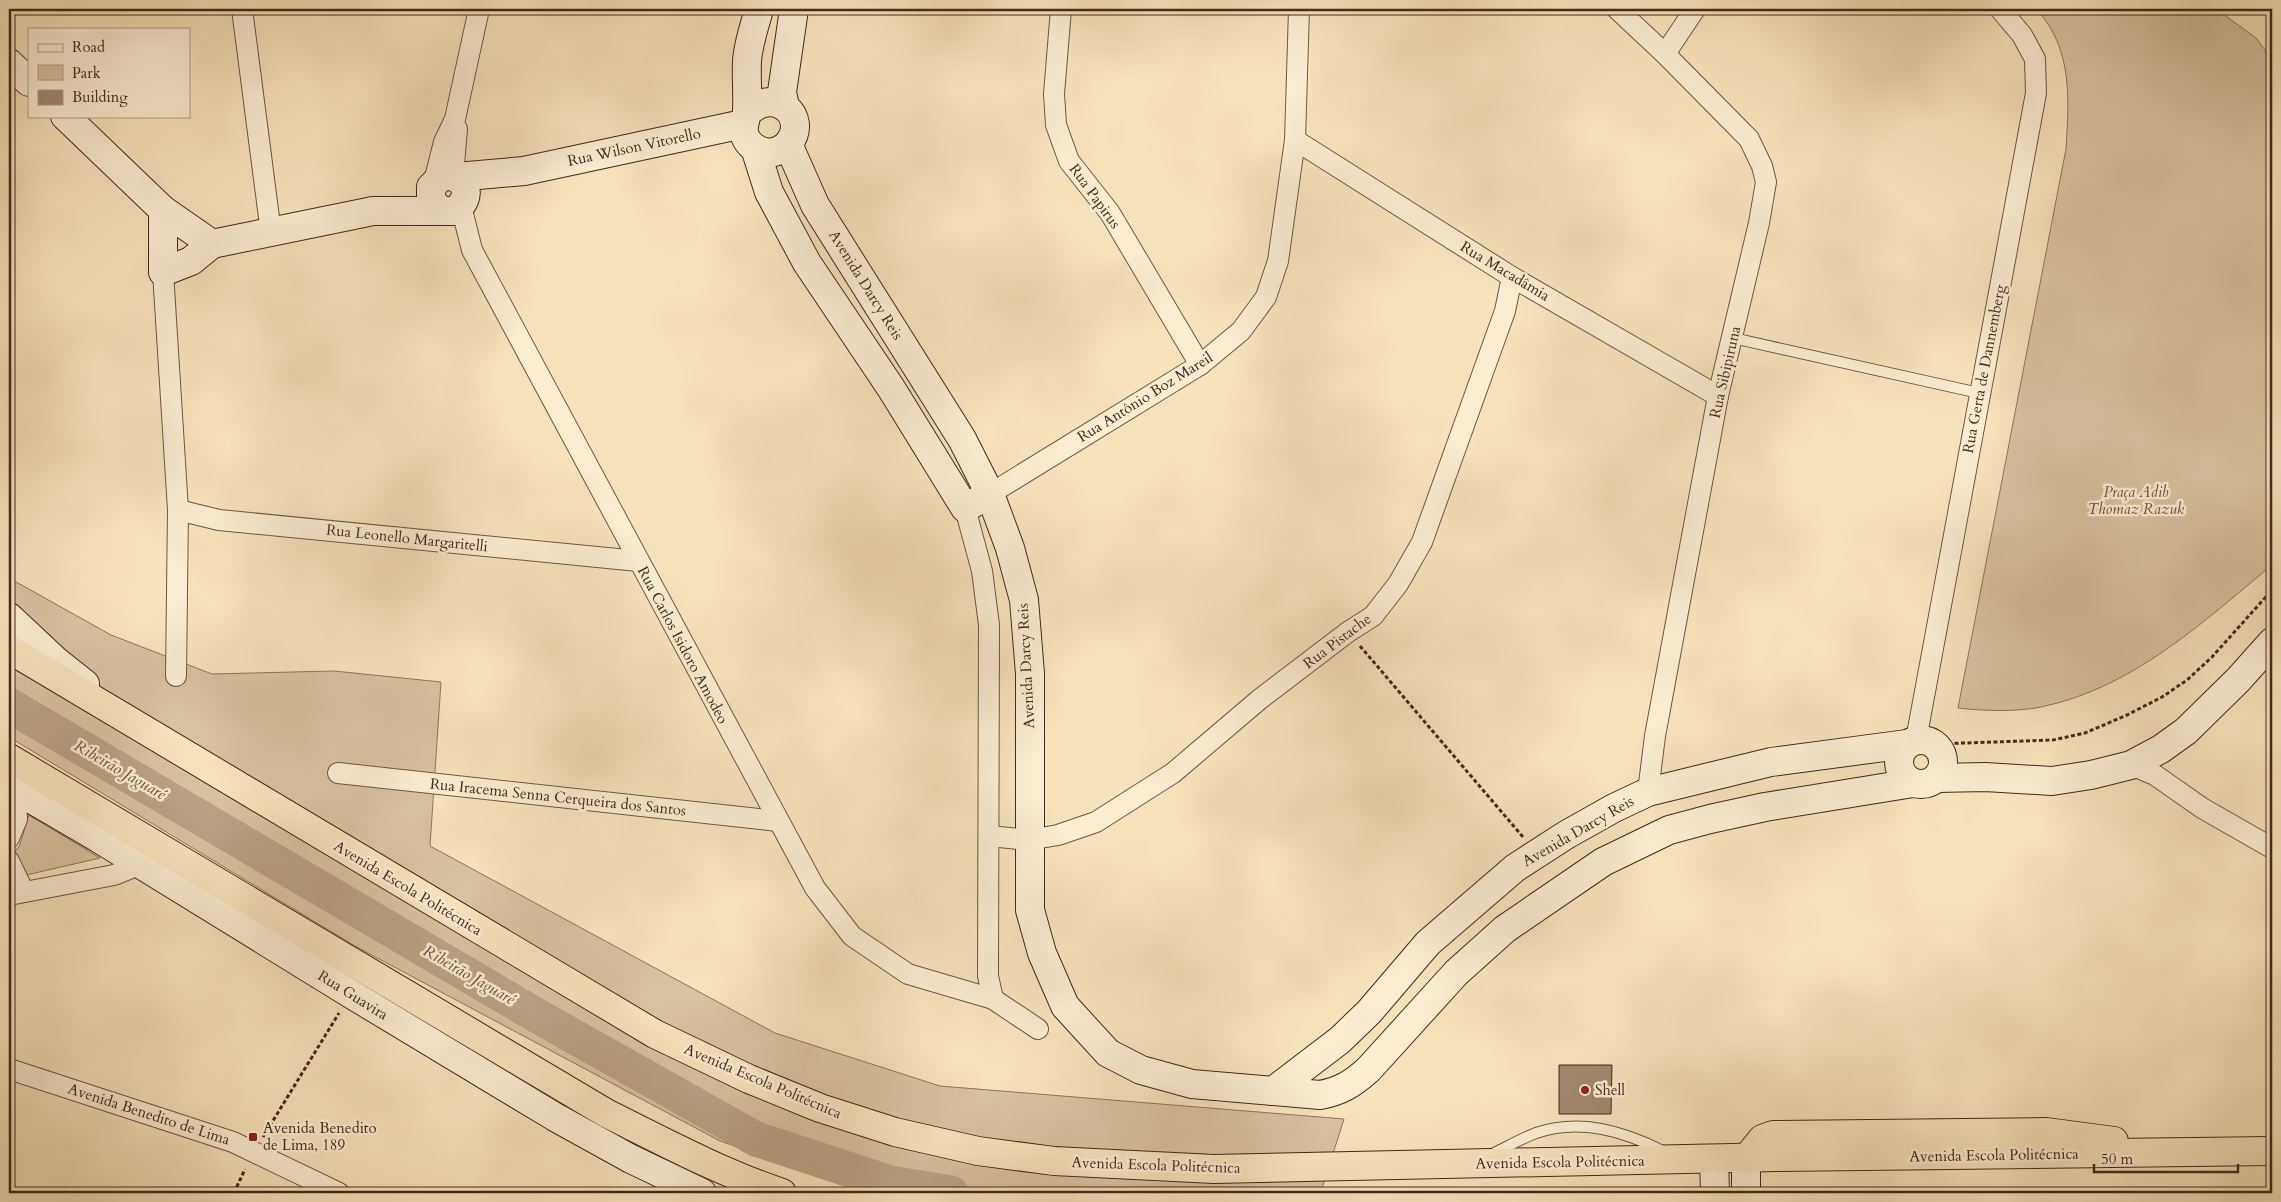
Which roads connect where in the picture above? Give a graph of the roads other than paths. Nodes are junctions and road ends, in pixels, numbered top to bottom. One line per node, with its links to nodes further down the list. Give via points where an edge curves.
1 (242, 9): 21 (street)
2 (479, 9): 19 (street, Rua Carlos Isidoro Amodeo, via 455,120 456,145)
3 (759, 9): 15 (street, via 747,59)
4 (794, 9): 13 (street, via 782,92)
5 (1061, 9): 26 (street, Rua Papirus, via 1054,94 1056,125 1069,161 1110,214)
6 (1299, 9): 16 (street, Rua Antônio Boz Mareil)
7 (1617, 9): 10 (street, Rua Sibipiruna)
8 (1695, 9): 10 (street)
9 (2000, 9): 27 (street, Rua Gerta de Dannemberg, via 2022,34 2035,58 2036,93)
10 (1665, 54): 25 (street, Rua Sibipiruna, via 1749,139 1766,182)
11 (9, 64): 12 (street)
12 (28, 81)
13 (785, 107): 15 (street, via 765,101 755,105); 17 (street, via 795,125)
14 (67, 118): 20 (street)
15 (745, 118): 18 (street, via 746,138); 19 (street, Rua Wilson Vitorello)
16 (1295, 140): 24 (street, Rua Macadâmia); 26 (street, Rua Antônio Boz Mareil, via 1278,261 1266,297 1242,332)
17 (788, 144): 18 (street, via 773,152); 30 (street, Avenida Darcy Reis, via 815,205)
18 (755, 148): 29 (street, via 769,192 808,263)
19 (449, 191): 21 (street, Rua Wilson Vitorello); 34 (street, Rua Carlos Isidoro Amodeo, via 472,250)
20 (163, 210): 22 (street); 23 (street)
21 (271, 233): 22 (street, Rua Wilson Vitorello)
22 (212, 244): 23 (street, Rua Wilson Vitorello, via 191,261)
23 (163, 272): 33 (street)
24 (1512, 277): 28 (street, Rua Macadâmia); 50 (street, Rua Pistache, via 1505,311 1422,542 1398,584 1373,616 1260,699 1173,773 1096,822 1058,835)
25 (1733, 338): 27 (lane); 28 (street, Rua Sibipiruna)
26 (1200, 365): 31 (street, Rua Antônio Boz Mareil)
27 (1979, 393): 40 (street, Rua Gerta de Dannemberg)
28 (1718, 396): 46 (street, Rua Sibipiruna, via 1655,736)
29 (903, 407): 30 (street, via 925,415); 32 (street)
30 (945, 410): 31 (street, Avenida Darcy Reis)
31 (990, 494): 32 (street, Rua Antônio Boz Mareil); 50 (street, Avenida Darcy Reis, via 1010,548 1024,600 1030,674)
32 (965, 508): 48 (street, via 982,571 989,625)
33 (178, 510): 34 (street, Rua Leonello Margaritelli, via 219,520); 38 (street)
34 (638, 561): 47 (street, Rua Carlos Isidoro Amodeo)
35 (9, 617): 39 (street, Avenida Escola Politécnica, via 56,661)
36 (2272, 642): 42 (street, Avenida Darcy Reis, via 2186,731)
37 (9, 649): 39 (highway, Avenida Escola Politécnica)
38 (176, 676)
39 (135, 723): 60 (highway, Avenida Escola Politécnica, via 374,869 655,1034 820,1108 895,1132 978,1151 1054,1162 1214,1169)
40 (1919, 743): 44 (street, via 1939,749 1943,761 1940,773); 44 (street, via 1900,754 1899,766 1904,776); 46 (street, Avenida Darcy Reis, via 1770,762)
41 (9, 758): 64 (highway, via 606,1113 693,1157 748,1182)
42 (2131, 765): 44 (street, Avenida Darcy Reis, via 2052,781 1986,777); 51 (street, via 2155,775 2202,808)
43 (338, 773): 47 (street, Rua Iracema Senna Cerqueira dos Santos)
44 (1925, 781): 58 (street, Avenida Darcy Reis, via 1710,819 1669,830 1639,844 1602,862 1505,929 1456,973 1353,1083 1338,1092 1320,1095)
45 (12, 789): 49 (street, via 17,819); 53 (street, Rua Guavira)
46 (1648, 792): 58 (street, Avenida Darcy Reis, via 1566,835 1515,868 1428,943 1369,1012 1340,1040)
47 (778, 821): 55 (street, Rua Carlos Isidoro Amodeo, via 815,888 852,936 908,974)
48 (989, 836): 50 (street, Rua Pistache); 55 (street, via 987,954)
49 (9, 838)
50 (1029, 840): 58 (street, Avenida Darcy Reis, via 1030,910 1042,953 1065,1006 1108,1053 1141,1070 1192,1084)
51 (2272, 848)
52 (9, 861): 54 (street)
53 (141, 864): 54 (street, via 114,874); 63 (street, Rua Guavira, via 556,1117 631,1159)
54 (16, 894)
55 (993, 999): 56 (street)
56 (1038, 1030)
57 (9, 1069): 62 (street, Avenida Benedito de Lima, via 233,1142)
58 (1273, 1091)
59 (2272, 1151): 61 (highway, via 2195,1153 2046,1132 1773,1135 1762,1139)
60 (1714, 1159): 61 (highway, Avenida Escola Politécnica); 65 (street)
61 (1746, 1159): 66 (street)
62 (340, 1193)
63 (702, 1193)
64 (782, 1193)
65 (1715, 1193)
66 (1746, 1193)

